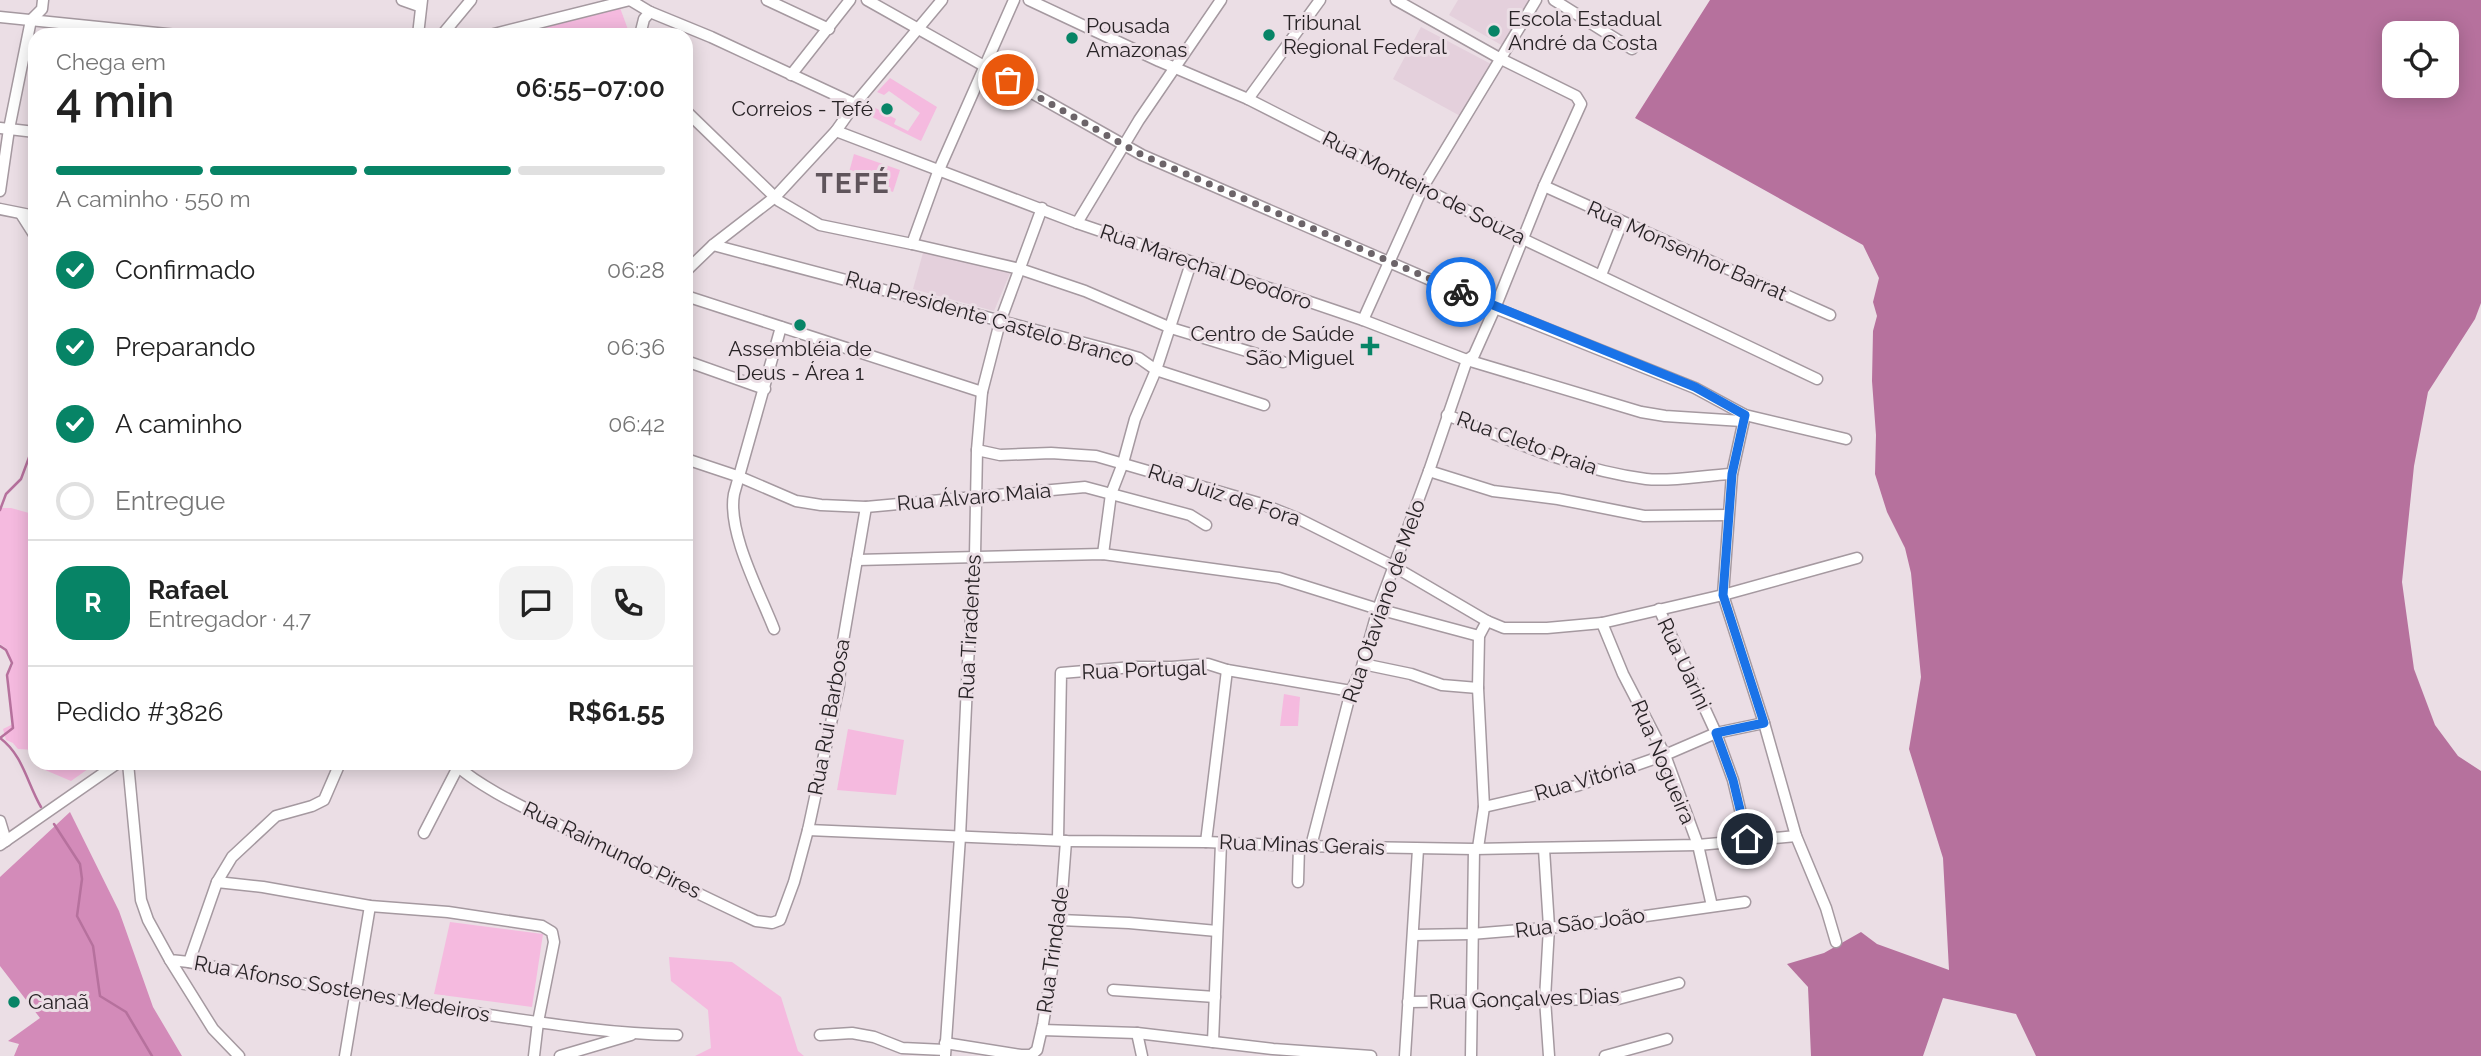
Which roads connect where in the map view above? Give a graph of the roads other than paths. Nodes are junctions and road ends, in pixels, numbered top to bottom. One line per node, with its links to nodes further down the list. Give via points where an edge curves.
1 (43, 0): 19 (street, via 42,9)
2 (402, 0): 16 (street)
3 (471, 0): 23 (street)
4 (630, 0): 17 (street); 24 (street)
5 (767, 0): 27 (street)
6 (849, 0): 27 (street)
7 (867, 0): 29 (street)
8 (942, 0): 29 (street)
9 (1014, 0): 33 (street)
10 (1029, 0): 34 (street, Rua Monteiro de Souza)
11 (1221, 0): 34 (street)
12 (1320, 0): 36 (street)
13 (1396, 0): 32 (street)
14 (1536, 0): 32 (street)
15 (1555, 0): 31 (street)
16 (421, 3): 22 (street)
17 (650, 12): 25 (street); 26 (street)
18 (0, 17): 19 (street)
19 (31, 20): 20 (street); 21 (street)
20 (29, 28)
21 (100, 28)
22 (419, 28)
23 (448, 28)
24 (518, 28)
25 (642, 28)
26 (689, 28)
27 (829, 29): 35 (street)
28 (693, 30): 35 (street)
29 (918, 30): 33 (street); 37 (street)
30 (28, 32): 39 (street)
31 (1633, 49)
32 (1501, 59): 44 (street, Rua Otaviano de Melo, via 1580,100 1580,110); 45 (street)
33 (984, 67): 42 (street); 43 (street)
34 (1174, 68): 36 (street, Rua Monteiro de Souza); 42 (street)
35 (791, 75): 37 (street)
36 (1248, 99): 45 (street, Rua Monteiro de Souza)
37 (855, 104): 41 (street)
38 (693, 118): 47 (street)
39 (5, 128): 40 (street); 46 (street)
40 (28, 131)
41 (836, 131): 43 (street, Rua Marechal Deodoro); 47 (street)
42 (1125, 144): 53 (street); 58 (street)
43 (938, 172): 48 (street, Rua Marechal Deodoro); 57 (street)
44 (1544, 186): 52 (street, Rua Monsenhor Barrat); 55 (street, Rua Otaviano de Melo)
45 (1423, 187): 55 (street, Rua Monteiro de Souza); 58 (street)
46 (0, 191)
47 (775, 197): 56 (street); 57 (street, via 820,225)
48 (1042, 208): 53 (street, Rua Marechal Deodoro); 61 (street, Rua Tiradentes)
49 (0, 209): 50 (street)
50 (21, 214): 51 (street); 54 (street)
51 (28, 215)
52 (1622, 222): 62 (street); 65 (street, Rua Monsenhor Barrat)
53 (1077, 223): 59 (street, Rua Marechal Deodoro)
54 (28, 225)
55 (1523, 239): 62 (street, Rua Monteiro de Souza); 64 (street, Rua Otaviano de Melo)
56 (713, 244): 60 (street); 67 (street, Rua Presidente Castelo Branco)
57 (912, 244): 61 (street)
58 (1388, 260): 64 (street); 66 (street)
59 (1191, 263): 66 (street, Rua Marechal Deodoro); 69 (street)
60 (693, 264)
61 (1020, 269): 67 (street, Rua Tiradentes); 69 (street)
62 (1601, 275): 74 (street, Rua Monteiro de Souza)
63 (693, 298): 68 (street)
64 (1495, 308): 70 (street, Rua Otaviano de Melo, via 1474,355); 79 (street, via 1695,387)
65 (1830, 314)
66 (1363, 320): 70 (street, Rua Marechal Deodoro)
67 (1000, 321): 73 (street, Rua Presidente Castelo Branco, via 1139,358); 76 (street, Rua Tiradentes)
68 (781, 327): 75 (street); 76 (street)
69 (1171, 328): 71 (street); 73 (street)
70 (1467, 360): 78 (street, Rua Otaviano de Melo); 79 (street, Rua Marechal Deodoro, via 1641,412)
71 (1283, 362)
72 (693, 363): 75 (street)
73 (1156, 370): 77 (street, Rua Presidente Castelo Branco); 83 (street)
74 (1817, 379)
75 (765, 389): 86 (street)
76 (982, 392): 81 (street, Rua Tiradentes)
77 (1264, 405)
78 (1447, 415): 84 (street, Rua Otaviano de Melo); 85 (street, Rua Cleto Praia, via 1560,460 1604,471 1649,479)
79 (1744, 418): 80 (street); 85 (street)
80 (1846, 439)
81 (978, 450): 83 (street, Rua Juiz de Fora, via 1000,455 1096,456); 88 (street, Rua Tiradentes)
82 (693, 461): 86 (street, Rua Álvaro Maia)
83 (1123, 463): 87 (street); 96 (street, Rua Juiz de Fora, via 1262,504)
84 (1429, 471): 90 (street, via 1493,491 1644,516); 96 (street, Rua Otaviano de Melo)
85 (1732, 474): 90 (street)
86 (740, 477): 89 (street, Rua Álvaro Maia, via 796,501); 102 (street, via 732,505 733,522)
87 (1111, 494): 88 (street, Rua Álvaro Maia, via 1085,487); 91 (street, Rua Álvaro Maia, via 1190,515); 92 (street)
88 (975, 498): 89 (street, Rua Álvaro Maia); 93 (street, Rua Tiradentes)
89 (866, 507): 95 (street, Rua Rui Barbosa)
90 (1728, 514): 97 (street)
91 (1206, 525)
92 (1103, 554): 93 (street); 98 (street, via 1279,578)
93 (975, 556): 95 (street); 122 (street, Rua Tiradentes)
94 (1857, 558): 97 (street, Rua Juiz de Fora)
95 (858, 560): 119 (street, Rua Rui Barbosa, via 839,685)
96 (1393, 566): 98 (street, Rua Otaviano de Melo); 100 (street, Rua Juiz de Fora)
97 (1723, 595): 99 (street, Rua Juiz de Fora); 109 (street)
98 (1378, 609): 103 (street); 104 (street, Rua Otaviano de Melo)
99 (1659, 609): 101 (street, Rua Juiz de Fora); 110 (street, Rua Uarini)
100 (1487, 621): 101 (street, Rua Juiz de Fora, via 1504,628); 103 (street)
101 (1602, 623): 111 (street, Rua Nogueira)
102 (774, 629)
103 (1479, 636): 107 (street)
104 (1363, 664): 107 (street, via 1442,685); 108 (street, Rua Otaviano de Melo)
105 (1227, 670): 106 (street, Rua Portugal, via 1208,664); 108 (street, Rua Portugal); 125 (street)
106 (1061, 673): 124 (street, Rua Trindade)
107 (1478, 688): 117 (street)
108 (1351, 691): 130 (street, Rua Otaviano de Melo)
109 (1764, 723): 110 (street, Rua Vitória); 121 (street)
110 (1716, 733): 111 (street, Rua Vitória); 123 (street, Rua Uarini)
111 (1665, 755): 117 (street, Rua Vitória, via 1576,786); 128 (street, Rua Nogueira)
112 (108, 770): 126 (street)
113 (129, 770): 146 (street, Rua Afonso Sostenes Medeiros, via 141,900)
114 (337, 770): 134 (street, via 324,800 276,816 232,858)
115 (454, 770): 120 (street)
116 (464, 770): 140 (street, Rua Raimundo Pires, via 530,811 650,871 756,921)
117 (1484, 807): 132 (street)
118 (0, 821): 126 (street)
119 (808, 830): 122 (street, Rua Minas Gerais); 140 (street, Rua Rui Barbosa, via 782,917)
120 (424, 833)
121 (1797, 836): 123 (street, Rua Minas Gerais); 145 (street)
122 (960, 837): 124 (street, Rua Minas Gerais); 163 (street, Rua Tiradentes)
123 (1747, 839): 128 (street, Rua Minas Gerais)
124 (1062, 840): 125 (street, Rua Minas Gerais); 139 (street, Rua Trindade)
125 (1206, 842): 127 (street, Rua Minas Gerais)
126 (3, 843)
127 (1221, 843): 129 (street, Rua Minas Gerais); 142 (street)
128 (1698, 845): 133 (street, Rua Minas Gerais); 138 (street, Rua Nogueira)
129 (1299, 846): 130 (street, Rua Minas Gerais); 135 (street)
130 (1311, 846): 131 (street, Rua Minas Gerais)
131 (1418, 849): 132 (street, Rua Minas Gerais); 144 (street)
132 (1476, 849): 133 (street, Rua Minas Gerais); 143 (street)
133 (1544, 849): 141 (street)
134 (217, 882): 137 (street); 147 (street)
135 (1298, 882)
136 (1745, 902): 138 (street, Rua São João)
137 (370, 905): 150 (street); 155 (street, via 549,929 554,936)
138 (1712, 905): 141 (street, Rua São João)
139 (1060, 920): 142 (street); 156 (street, Rua Trindade)
140 (776, 922)
141 (1549, 927): 143 (street, Rua São João); 152 (street)
142 (1217, 931): 151 (street)
143 (1471, 934): 144 (street, Rua São João); 154 (street)
144 (1414, 935): 153 (street)
145 (1836, 942)
146 (170, 960): 147 (street, Rua Afonso Sostenes Medeiros); 165 (street, via 213,1029)
147 (189, 962): 150 (street, Rua Afonso Sostenes Medeiros)
148 (1679, 984): 152 (street, Rua Gonçalves Dias, via 1618,999)
149 (1113, 990): 151 (street)
150 (355, 994): 155 (street, Rua Afonso Sostenes Medeiros); 166 (street)
151 (1215, 997): 162 (street)
152 (1545, 999): 154 (street, Rua Gonçalves Dias); 173 (street)
153 (1408, 1002): 154 (street, Rua Gonçalves Dias); 171 (street)
154 (1471, 1002): 172 (street)
155 (538, 1022): 158 (street, Rua Afonso Sostenes Medeiros); 167 (street)
156 (1042, 1030): 157 (street); 164 (street, Rua Trindade)
157 (1138, 1033): 162 (street); 169 (street)
158 (635, 1034): 159 (street); 168 (street)
159 (677, 1035)
160 (820, 1035): 163 (street, via 852,1033 902,1048)
161 (1667, 1039): 174 (street)
162 (1213, 1042): 170 (street)
163 (945, 1050): 164 (street)
164 (1031, 1055)
165 (239, 1056)
166 (345, 1056)
167 (534, 1056)
168 (560, 1056)
169 (1142, 1056)
170 (1371, 1056)
171 (1405, 1056)
172 (1471, 1056)
173 (1549, 1056)
174 (1605, 1056)

